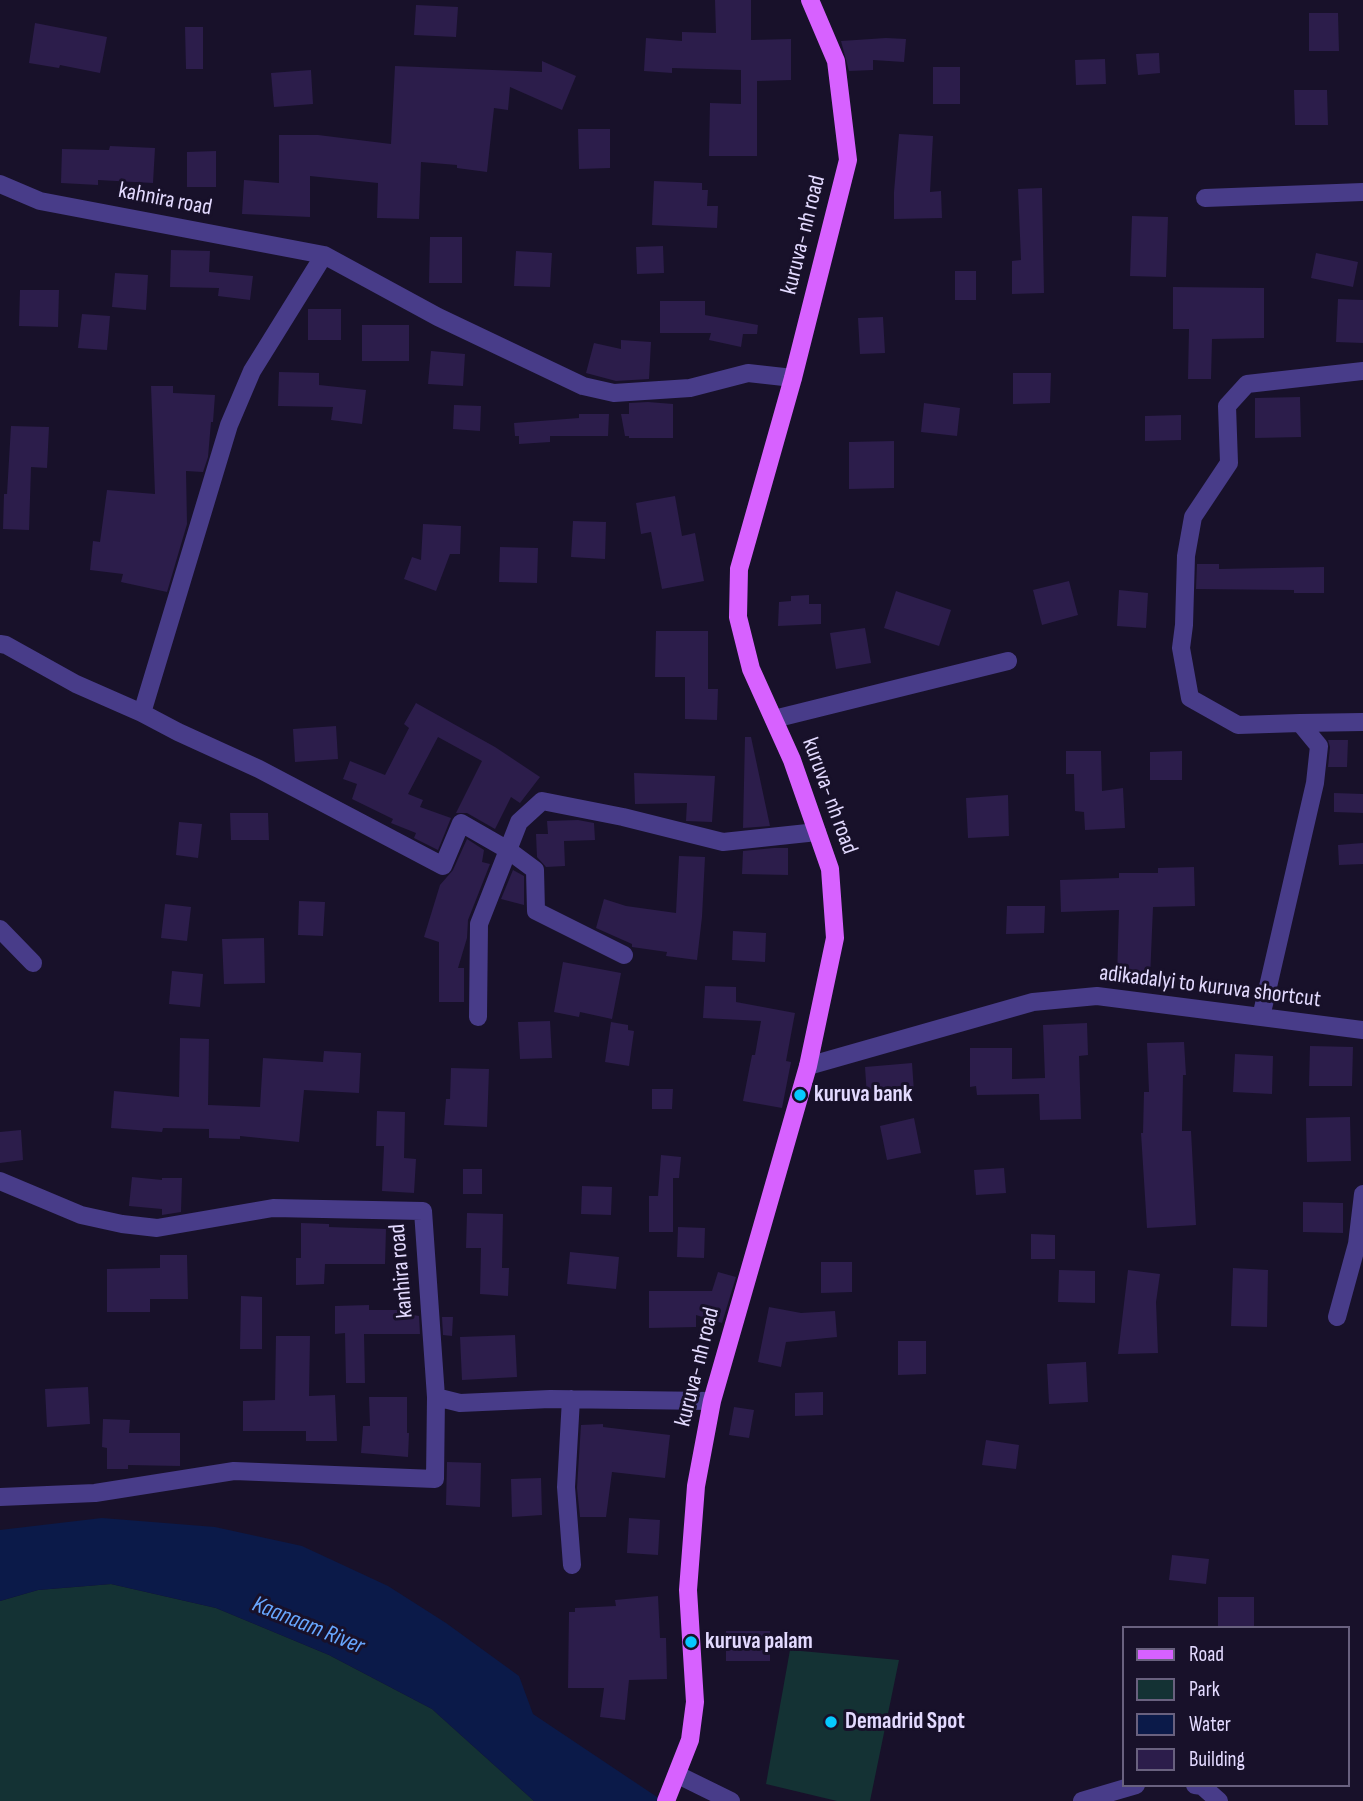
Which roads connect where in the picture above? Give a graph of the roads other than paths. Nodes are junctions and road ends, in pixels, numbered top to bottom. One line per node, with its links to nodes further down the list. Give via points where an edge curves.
1 (810, 0): 7 (main road, kuruva- nh road, via 835,61 848,160)
2 (0, 184): 5 (street, kahnira road, via 40,201)
3 (1363, 192): 4 (street)
4 (1205, 198)
5 (324, 255): 7 (street, kahnira road, via 438,317 583,386 614,393 690,388 748,373); 10 (street, via 252,371 229,425)
6 (1363, 372): 13 (street, via 1247,384 1227,406 1229,463 1193,517 1181,649 1190,698 1238,725)
7 (793, 378): 11 (main road, kuruva- nh road, via 739,569 738,617 751,669)
8 (0, 644): 10 (street)
9 (1008, 660): 11 (street)
10 (142, 713): 15 (street, via 443,866 461,823)
11 (774, 719): 14 (main road, kuruva- nh road)
12 (1363, 722): 13 (street)
13 (1300, 723): 20 (street, via 1318,746 1315,782)
14 (817, 832): 15 (street, via 723,842 542,801 519,821); 22 (main road, kuruva- nh road, via 830,869 835,938)
15 (508, 850): 17 (street, via 536,870 536,911); 19 (street, via 480,925)
16 (0, 929): 18 (street)
17 (624, 955)
18 (33, 963)
19 (478, 1017)
20 (1261, 1017): 21 (street, adikadalyi to kuruva shortcut); 22 (street, adikadalyi to kuruva shortcut, via 1097,996 1033,1002)
21 (1363, 1030)
22 (808, 1066): 28 (main road, kuruva- nh road)
23 (0, 1181): 26 (street, kanhira road, via 81,1214 157,1228 273,1208 422,1211)
24 (1363, 1194): 25 (street, via 1357,1244)
25 (1337, 1317)
26 (436, 1397): 27 (street, via 460,1403); 29 (street, via 435,1479 234,1471 95,1493)
27 (571, 1399): 28 (street); 30 (street, via 566,1488)
28 (712, 1401): 31 (main road, kuruva- nh road, via 696,1486 688,1590 695,1702 690,1740)
29 (0, 1497)
30 (572, 1565)
31 (676, 1780): 34 (main road, kuruva- nh road); 35 (street)
32 (1129, 1787): 36 (street)
33 (1203, 1787): 37 (street)
34 (666, 1801)
35 (731, 1801)
36 (1082, 1801)
37 (1219, 1801)

